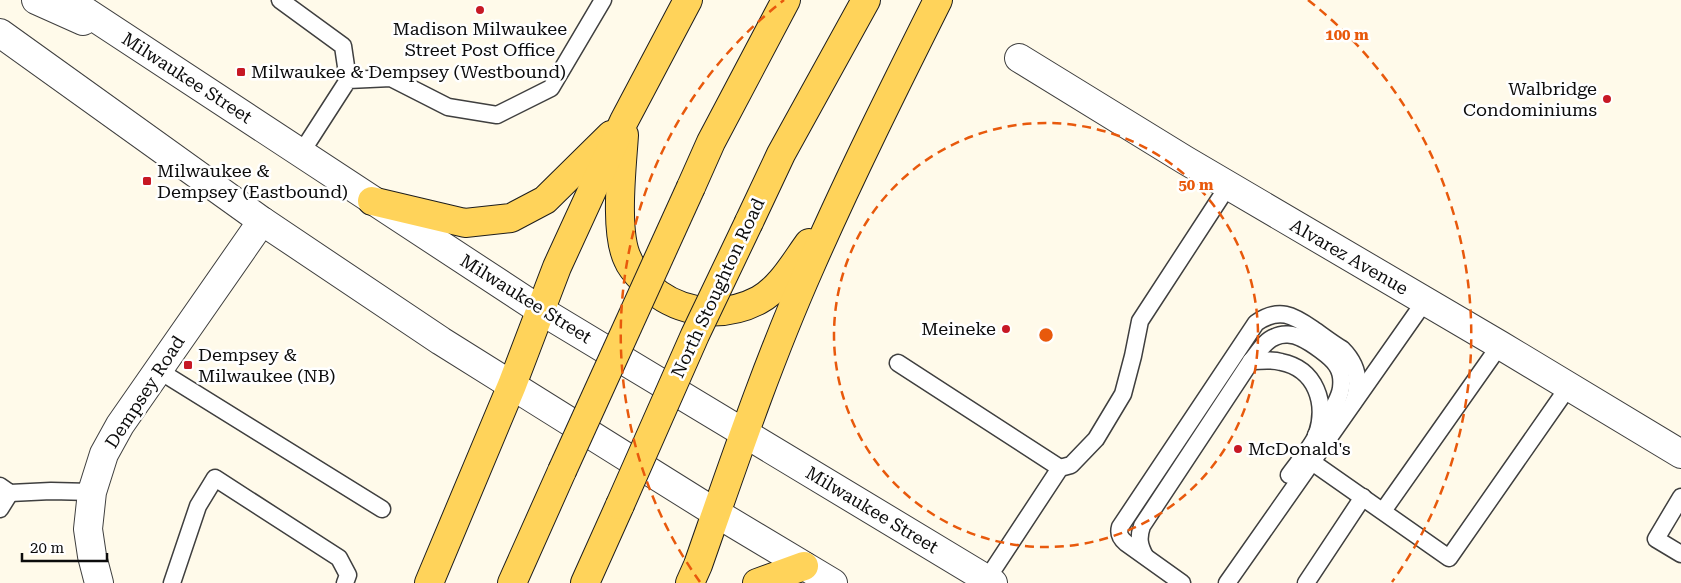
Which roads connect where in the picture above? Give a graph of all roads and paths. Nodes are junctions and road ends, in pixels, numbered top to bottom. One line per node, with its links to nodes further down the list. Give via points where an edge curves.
1 (36, 0): 10 (street)
2 (68, 0): 10 (street, Milwaukee Street)
3 (280, 0): 12 (lane, via 344,46)
4 (603, 0): 12 (lane, via 551,88 497,115 448,107 391,78)
5 (688, 0): 13 (main road)
6 (786, 0): 50 (main road, bridge, via 711,142)
7 (866, 0): 51 (main road, North Stoughton Road, bridge, via 781,154 695,335)
8 (938, 0): 16 (main road)
9 (0, 33): 18 (street)
10 (137, 45): 14 (street, Milwaukee Street)
11 (1019, 58): 15 (street, Alvarez Avenue)
12 (348, 80): 14 (lane)
13 (624, 121): 16 (main road, via 620,236 637,274 658,294 685,307 713,313 742,307 760,299 778,284); 17 (main road, via 545,200 511,218 465,223); 20 (main road)
14 (301, 153): 17 (street, Milwaukee Street)
15 (1228, 186): 19 (street, Alvarez Avenue); 32 (lane, via 1140,321 1123,394 1096,439 1071,465)
16 (841, 199): 28 (main road, via 809,268)
17 (372, 201): 20 (street, Milwaukee Street)
18 (262, 221): 24 (street, Dempsey Road); 25 (street, via 441,341)
19 (1425, 301): 21 (street, Alvarez Avenue); 27 (lane)
20 (540, 310): 25 (main road); 28 (street, Milwaukee Street)
21 (1500, 345): 26 (street, Alvarez Avenue); 39 (lane)
22 (1251, 361): 29 (lane, via 1268,360 1295,366 1314,384 1322,408); 29 (lane, via 1266,342 1284,335 1301,338 1337,364 1342,381 1339,397); 42 (lane, via 1142,526 1138,536)
23 (898, 363): 32 (lane)
24 (158, 370): 34 (street, Dempsey Road, via 104,454); 38 (lane)
25 (512, 384): 40 (street); 49 (main road)
26 (1569, 386): 30 (street, Alvarez Avenue); 39 (lane, via 1449,558)
27 (1353, 403): 31 (lane); 42 (lane, via 1358,382 1349,356 1297,318 1280,314 1263,318 1251,330 1120,527 1121,539)
28 (744, 433): 40 (main road); 44 (street, Milwaukee Street)
29 (1316, 435): 45 (lane, via 1230,560)
30 (1681, 454)
31 (1312, 462): 35 (lane); 45 (lane)
32 (1060, 468): 44 (lane)
33 (5, 490): 34 (lane); 37 (lane)
34 (92, 492): 46 (street, Dempsey Road, via 88,529)
35 (1363, 497): 39 (lane); 56 (lane)
36 (1681, 497): 41 (lane, via 1656,539)
37 (0, 509)
38 (382, 509)
39 (1383, 511)
40 (716, 513): 43 (street); 52 (main road)
41 (1681, 554)
42 (1144, 556): 55 (lane)
43 (804, 566): 53 (main road); 54 (street)
44 (990, 581)
45 (1228, 581)
46 (99, 583)
47 (172, 583): 48 (lane, via 198,506 215,478 339,558 348,575)
48 (346, 583)
49 (429, 583)
50 (512, 583)
51 (585, 583)
52 (690, 583)
53 (756, 583)
54 (833, 583)
55 (1182, 583)
56 (1306, 583)

